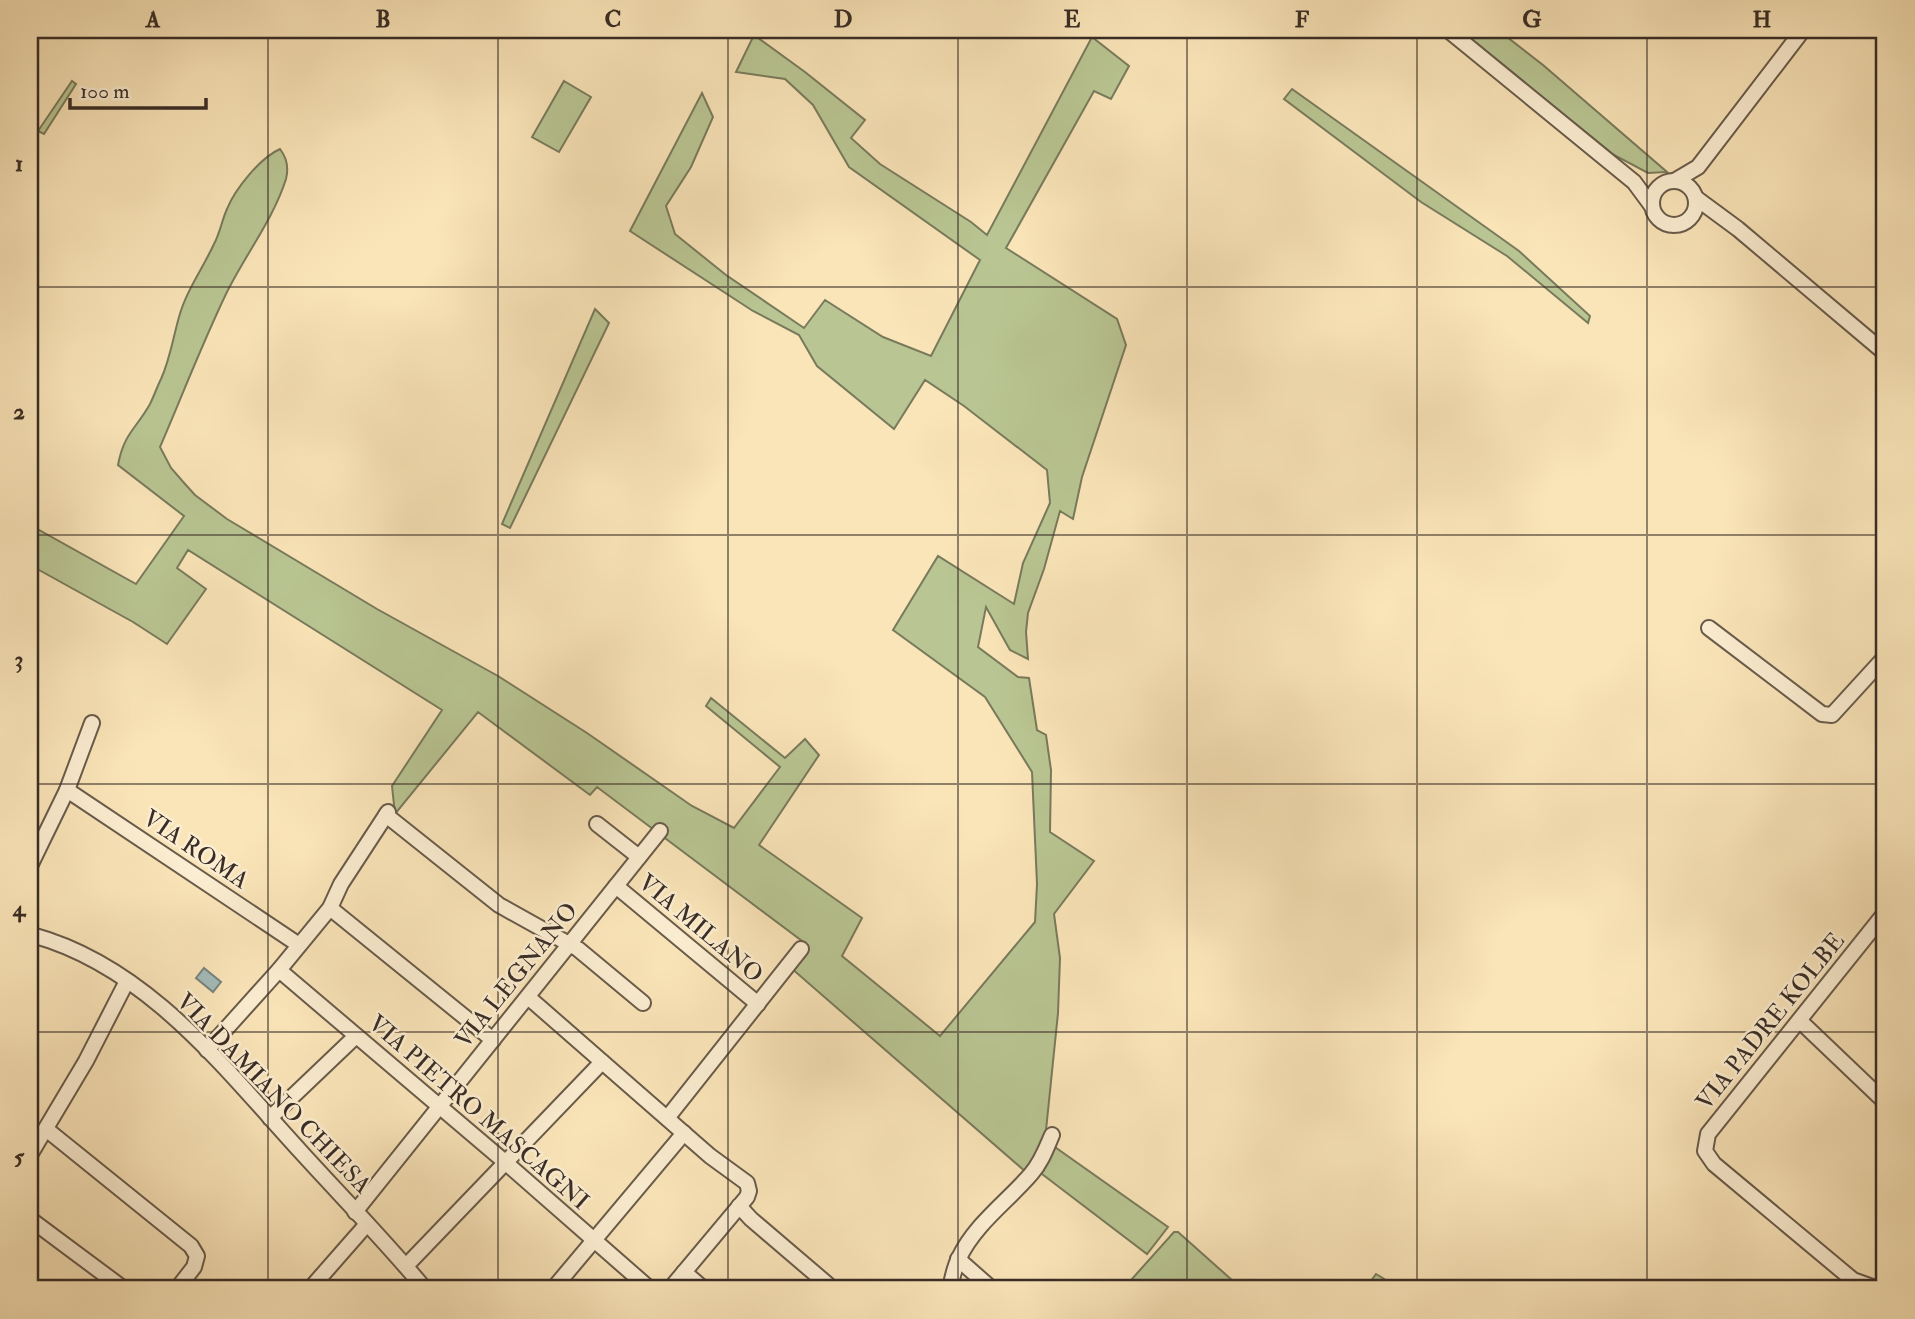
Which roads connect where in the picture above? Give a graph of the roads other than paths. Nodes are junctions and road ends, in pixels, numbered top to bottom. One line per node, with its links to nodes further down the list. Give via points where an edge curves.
1 (1448, 30): 5 (street)
2 (1802, 30): 3 (street)
3 (1698, 167): 4 (street); 7 (street)
4 (1676, 180): 6 (street); 7 (street)
5 (1634, 181): 6 (street); 8 (street)
6 (1660, 185): 8 (street)
7 (1694, 194): 9 (street); 10 (street, via 1695,211)
8 (1651, 205): 10 (street, via 1667,224)
9 (1725, 220): 10 (street); 11 (street)
10 (1687, 221)
11 (1883, 348)
12 (1709, 628): 13 (street, via 1822,714 1832,715)
13 (1885, 657)
14 (92, 723): 15 (street)
15 (67, 790): 19 (street); 25 (street, VIA ROMA)
16 (597, 824): 18 (street)
17 (660, 831): 18 (street, VIA LEGNANO)
18 (639, 857): 20 (street, VIA LEGNANO)
19 (30, 866)
20 (616, 886): 24 (street, VIA LEGNANO); 31 (street, VIA MILANO)
21 (330, 908): 24 (street, via 387,814 499,905); 25 (street); 34 (street)
22 (1885, 913): 32 (street, VIA PADRE KOLBE)
23 (31, 934): 28 (street, VIA DAMIANO CHIESA, via 87,957)
24 (569, 945): 29 (street, VIA LEGNANO); 30 (street)
25 (299, 946): 27 (street)
26 (800, 949): 31 (street)
27 (279, 970): 33 (street, VIA PIETRO MASCAGNI); 35 (street)
28 (127, 981): 35 (street, VIA DAMIANO CHIESA); 41 (street)
29 (528, 997): 34 (street, VIA LEGNANO); 36 (street)
30 (643, 1003)
31 (758, 1004): 39 (street)
32 (1800, 1021): 37 (street); 65 (street, VIA PADRE KOLBE, via 1708,1135 1705,1151 1714,1164 1853,1280)
33 (356, 1036): 38 (street, VIA PIETRO MASCAGNI); 40 (street)
34 (493, 1040): 38 (street, VIA LEGNANO)
35 (207, 1050): 40 (street, VIA DAMIANO CHIESA)
36 (602, 1062): 39 (street); 45 (street)
37 (1885, 1102)
38 (440, 1107): 45 (street, VIA PIETRO MASCAGNI); 47 (street, VIA LEGNANO)
39 (668, 1117): 42 (street)
40 (270, 1118): 47 (street, VIA DAMIANO CHIESA)
41 (46, 1129): 44 (street); 55 (street, via 191,1245 197,1256 194,1267)
42 (684, 1133): 46 (street, via 747,1184 750,1191); 50 (street)
43 (1052, 1135): 51 (street, via 1032,1173 983,1224)
44 (30, 1156)
45 (505, 1162): 50 (street, VIA PIETRO MASCAGNI); 52 (street)
46 (739, 1206): 53 (street); 62 (street)
47 (355, 1212): 49 (street, VIA DAMIANO CHIESA)
48 (30, 1219): 54 (street)
49 (367, 1224): 52 (street, VIA DAMIANO CHIESA); 56 (street)
50 (594, 1241): 58 (street); 59 (street, VIA PIETRO MASCAGNI)
51 (958, 1259): 63 (street); 64 (street)
52 (406, 1266): 57 (street, VIA DAMIANO CHIESA)
53 (684, 1272): 60 (street); 61 (street)
54 (124, 1289)
55 (177, 1289)
56 (310, 1289)
57 (425, 1289)
58 (553, 1289)
59 (650, 1289)
60 (670, 1289)
61 (704, 1289)
62 (833, 1289)
63 (950, 1289)
64 (992, 1289)
65 (1878, 1289)

